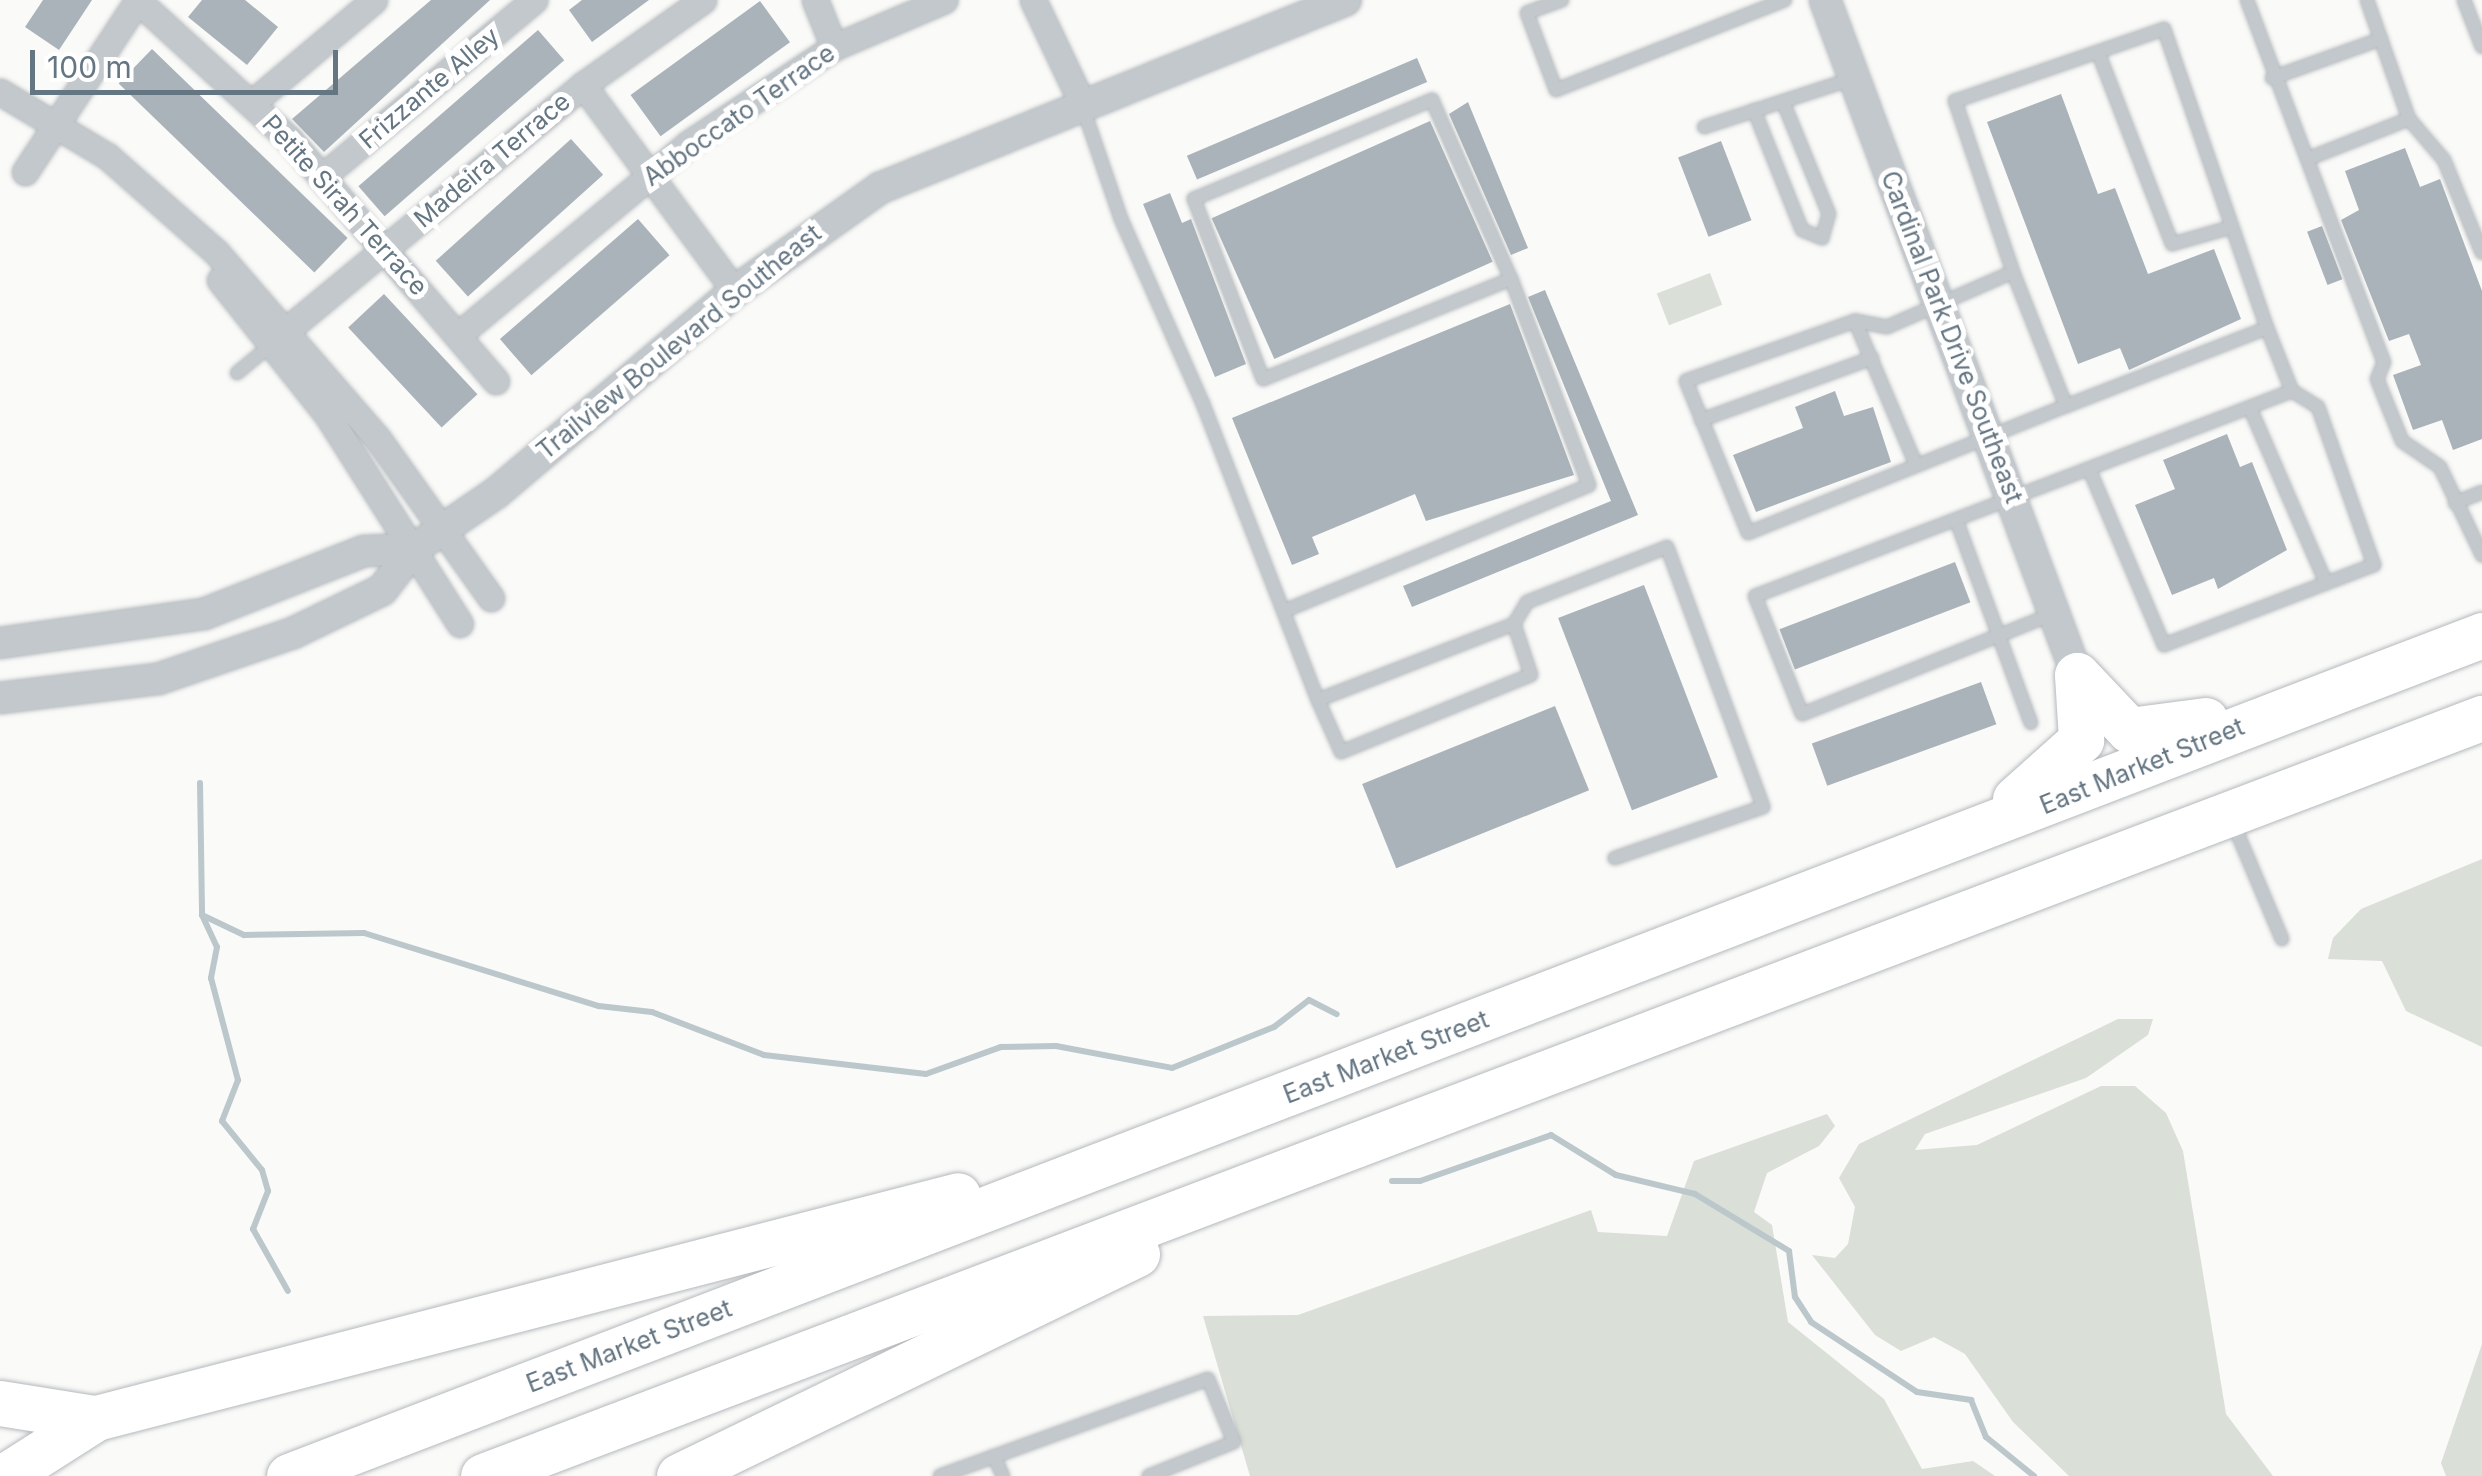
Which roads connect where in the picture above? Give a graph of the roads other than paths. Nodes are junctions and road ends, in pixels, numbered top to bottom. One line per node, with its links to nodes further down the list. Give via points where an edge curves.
1 (138, 0): 24 (street, Petite Sirah Terrace); 29 (street)
2 (374, 0): 24 (street)
3 (534, 0): 33 (street, Frizzante Alley)
4 (703, 0): 22 (street, Madeira Terrace)
5 (815, 0): 17 (street)
6 (944, 0): 17 (street, Abboccato Terrace)
7 (1033, 0): 26 (street)
8 (1346, 0): 26 (street, Trailview Boulevard Southeast)
9 (1562, 0): 15 (lane, via 1527,14 1556,90)
10 (1786, 0): 15 (lane)
11 (1826, 0): 20 (street, Cardinal Park Drive Southeast)
12 (2247, 0): 21 (lane)
13 (2366, 0): 16 (lane)
14 (2464, 0): 18 (lane)
15 (1751, 6)
16 (2381, 39): 21 (lane); 28 (lane)
17 (834, 47): 34 (street, Abboccato Terrace)
18 (2482, 47)
19 (2098, 52): 35 (lane, via 2172,244); 35 (lane, via 2164,29); 38 (lane, via 1955,101)
20 (1854, 78): 25 (lane); 41 (street, Cardinal Park Drive Southeast)
21 (2272, 78): 31 (lane)
22 (583, 84): 34 (street); 36 (street, Madeira Terrace)
23 (0, 92): 29 (street)
24 (253, 102): 33 (street, Petite Sirah Terrace)
25 (1783, 102): 27 (lane); 27 (lane, via 1829,214 1822,238 1802,230)
26 (1082, 103): 40 (street, Trailview Boulevard Southeast, via 880,188); 65 (lane)
27 (1754, 110): 30 (lane)
28 (2409, 119): 31 (lane); 37 (lane, via 2444,160)
29 (55, 127): 32 (street); 45 (street, via 142,184)
30 (1704, 127)
31 (2310, 158): 58 (lane, via 2384,362 2377,379 2402,441 2440,466)
32 (26, 172)
33 (323, 176): 36 (street, Petite Sirah Terrace)
34 (646, 178): 40 (street); 44 (street, Abboccato Terrace)
35 (2232, 227): 43 (lane)
36 (386, 248): 44 (street, Petite Sirah Terrace); 45 (street, Madeira Terrace)
37 (2482, 253)
38 (2013, 272): 41 (lane); 50 (lane)
39 (1511, 279): 39 (lane, via 1432,100 1194,199 1263,379); 65 (lane, via 1589,485)
40 (735, 290): 60 (street, Trailview Boulevard Southeast)
41 (1939, 307): 42 (lane, via 1887,327); 53 (street, Cardinal Park Drive Southeast)
42 (1854, 321): 46 (lane); 52 (lane, via 1686,381)
43 (2266, 328): 49 (lane); 50 (lane)
44 (458, 335): 48 (street, Petite Sirah Terrace)
45 (280, 336): 47 (lane); 60 (street); 61 (street)
46 (1872, 358): 52 (lane); 54 (lane)
47 (237, 374)
48 (496, 381)
49 (2292, 391): 51 (lane); 63 (lane, via 2318,407 2374,565)
50 (2066, 406): 53 (lane)
51 (2250, 408): 55 (lane); 63 (lane)
52 (1701, 420): 54 (lane, via 1748,533)
53 (1989, 437): 54 (lane); 57 (street, Cardinal Park Drive Southeast)
54 (1916, 465)
55 (2090, 471): 57 (lane); 63 (lane, via 2164,645)
56 (2482, 492): 58 (lane)
57 (2013, 501): 59 (lane); 66 (street, Cardinal Park Drive Southeast)
58 (2454, 502): 62 (lane)
59 (1957, 522): 69 (lane); 69 (lane, via 1755,596 1795,698 1802,714)
60 (444, 530): 61 (street, Trailview Boulevard Southeast); 64 (street)
61 (414, 549): 67 (street); 71 (street, via 364,551 204,614); 73 (street, Trailview Boulevard Southeast, via 382,590 293,634 158,679)
62 (2482, 555)
63 (2326, 584)
64 (491, 598)
65 (1284, 611): 75 (lane)
66 (2055, 613): 69 (lane); 72 (street, Cardinal Park Drive Southeast)
67 (460, 624)
68 (1514, 624): 75 (lane); 75 (lane, via 1531,675 1341,752); 82 (lane, via 1527,602 1667,547 1762,807)
69 (2002, 633): 77 (lane)
70 (2482, 635): 74 (highway, East Market Street)
71 (0, 643)
72 (2077, 675): 74 (highway, via 2110,720 2137,731); 81 (highway, via 2083,726 2074,751)
73 (0, 698)
74 (2305, 699): 81 (highway, East Market Street)
75 (1318, 700)
76 (2482, 718): 79 (highway)
77 (2031, 723)
78 (2482, 736): 79 (highway)
79 (2344, 774): 80 (highway)
80 (2230, 816): 83 (lane); 85 (highway)
81 (1960, 837): 84 (highway, East Market Street)
82 (1615, 858)
83 (2282, 939)
84 (1154, 1147): 87 (highway, via 484,1311); 90 (highway, East Market Street)
85 (1298, 1168): 91 (highway); 92 (highway, via 1055,1298)
86 (0, 1403): 87 (highway)
87 (96, 1418): 89 (highway)
88 (994, 1456): 93 (lane); 94 (lane); 95 (lane, via 1208,1378 1234,1442)
89 (5, 1476)
90 (289, 1476)
91 (483, 1476)
92 (678, 1476)
93 (940, 1476)
94 (1003, 1476)
95 (1149, 1476)

